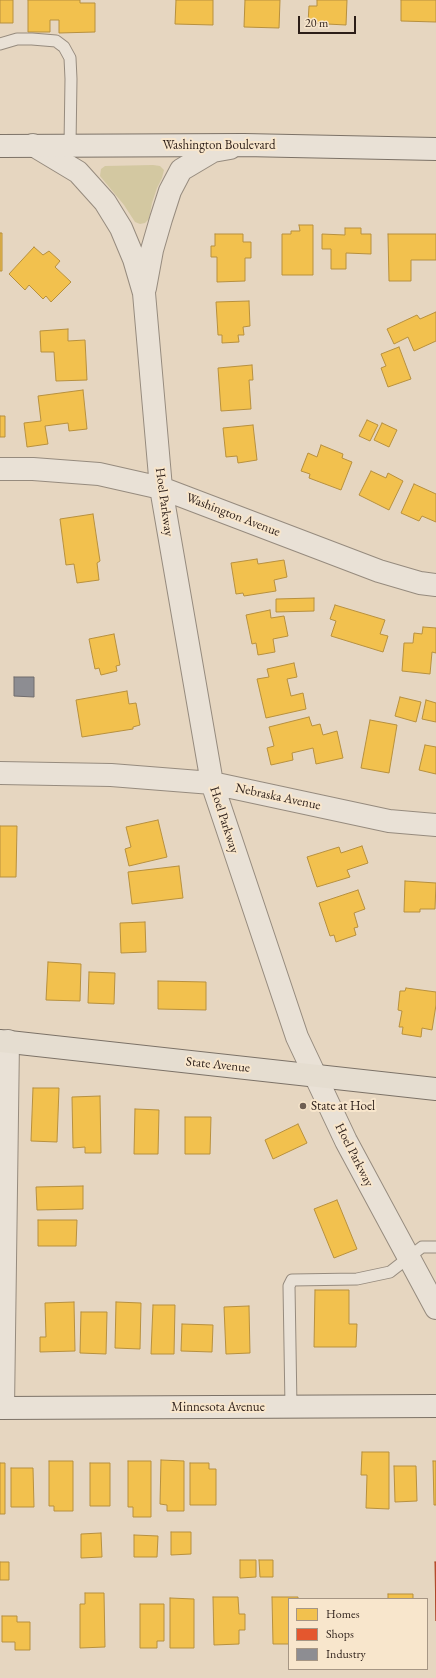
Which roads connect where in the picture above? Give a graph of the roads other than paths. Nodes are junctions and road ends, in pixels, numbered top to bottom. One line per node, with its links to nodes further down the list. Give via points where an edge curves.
1 (0, 44): 3 (lane, via 17,39 32,39 56,41 64,48 70,58)
2 (33, 145): 3 (street, Washington Boulevard); 5 (street, Washington Boulevard); 7 (street, Hoel Parkway, via 78,172 105,202 121,228 134,259)
3 (70, 145): 4 (street, Washington Boulevard)
4 (244, 145): 6 (street, Washington Boulevard); 7 (street, Hoel Parkway, via 213,151 181,170 170,191 161,219)
5 (0, 146)
6 (436, 149)
7 (144, 294): 9 (street, Hoel Parkway)
8 (0, 469): 9 (street, Washington Avenue, via 99,474)
9 (161, 488): 10 (street, Washington Avenue, via 379,571); 12 (street, Hoel Parkway)
10 (436, 585)
11 (0, 773): 12 (street, Nebraska Avenue, via 111,775)
12 (212, 783): 13 (street, Nebraska Avenue, via 389,821); 15 (street, Hoel Parkway, via 297,1037)
13 (436, 825)
14 (4, 1041): 15 (main road, State Avenue); 22 (street)
15 (315, 1076): 16 (main road, State Avenue); 18 (street, Hoel Parkway, via 346,1141)
16 (436, 1089)
17 (436, 1247): 18 (lane, via 422,1247)
18 (409, 1258): 19 (street, Hoel Parkway); 21 (lane, via 390,1272 357,1279 292,1280 289,1286)
19 (436, 1308)
20 (436, 1406): 21 (street, Minnesota Avenue)
21 (291, 1407): 22 (street, Minnesota Avenue)
22 (2, 1408)

